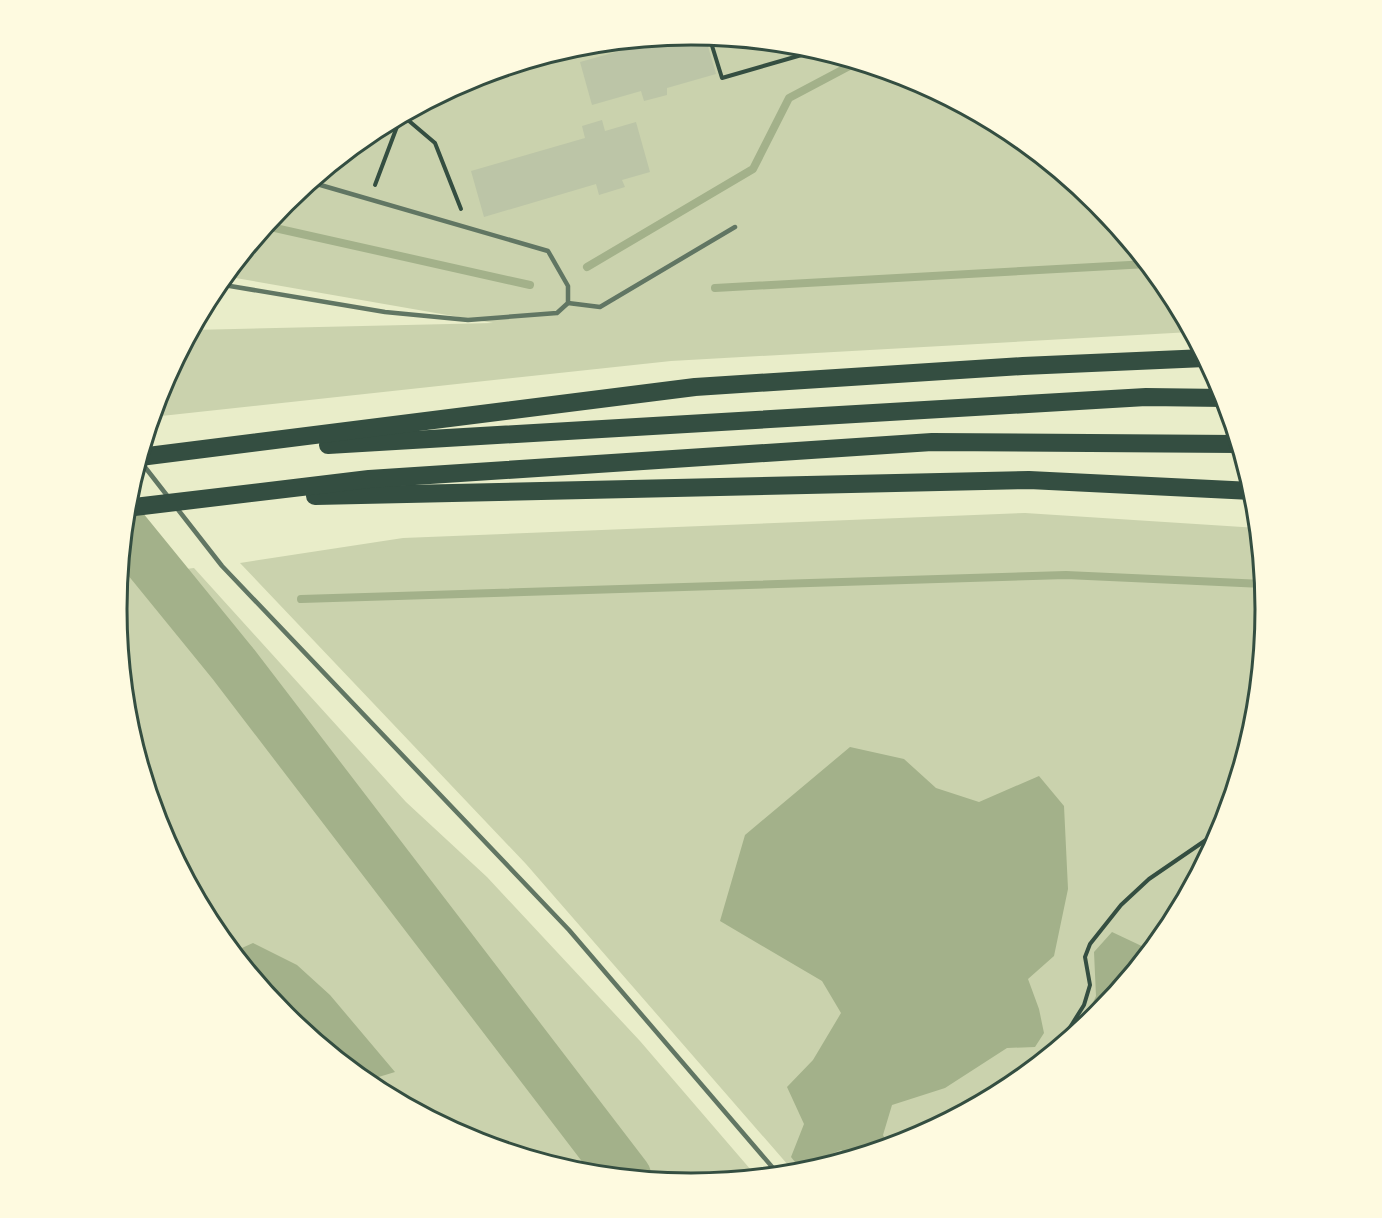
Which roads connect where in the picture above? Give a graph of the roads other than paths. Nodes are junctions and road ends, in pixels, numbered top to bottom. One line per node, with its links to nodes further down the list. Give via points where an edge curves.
1 (319, 185): 4 (lane, via 548,250 568,286)
2 (735, 227): 4 (lane, via 600,307)
3 (229, 286): 4 (lane, via 385,312 468,320 557,313)
4 (568, 303)
5 (1196, 358): 8 (highway, via 694,387)
6 (1214, 398): 8 (highway, via 1134,397)
7 (1230, 444): 12 (highway, via 932,442 369,479)
8 (161, 454): 9 (highway)
9 (148, 456)
10 (145, 466): 14 (lane, via 222,566 569,930)
11 (1242, 490): 12 (highway, via 1029,480)
12 (205, 499): 13 (highway)
13 (137, 507)
14 (772, 1167)

